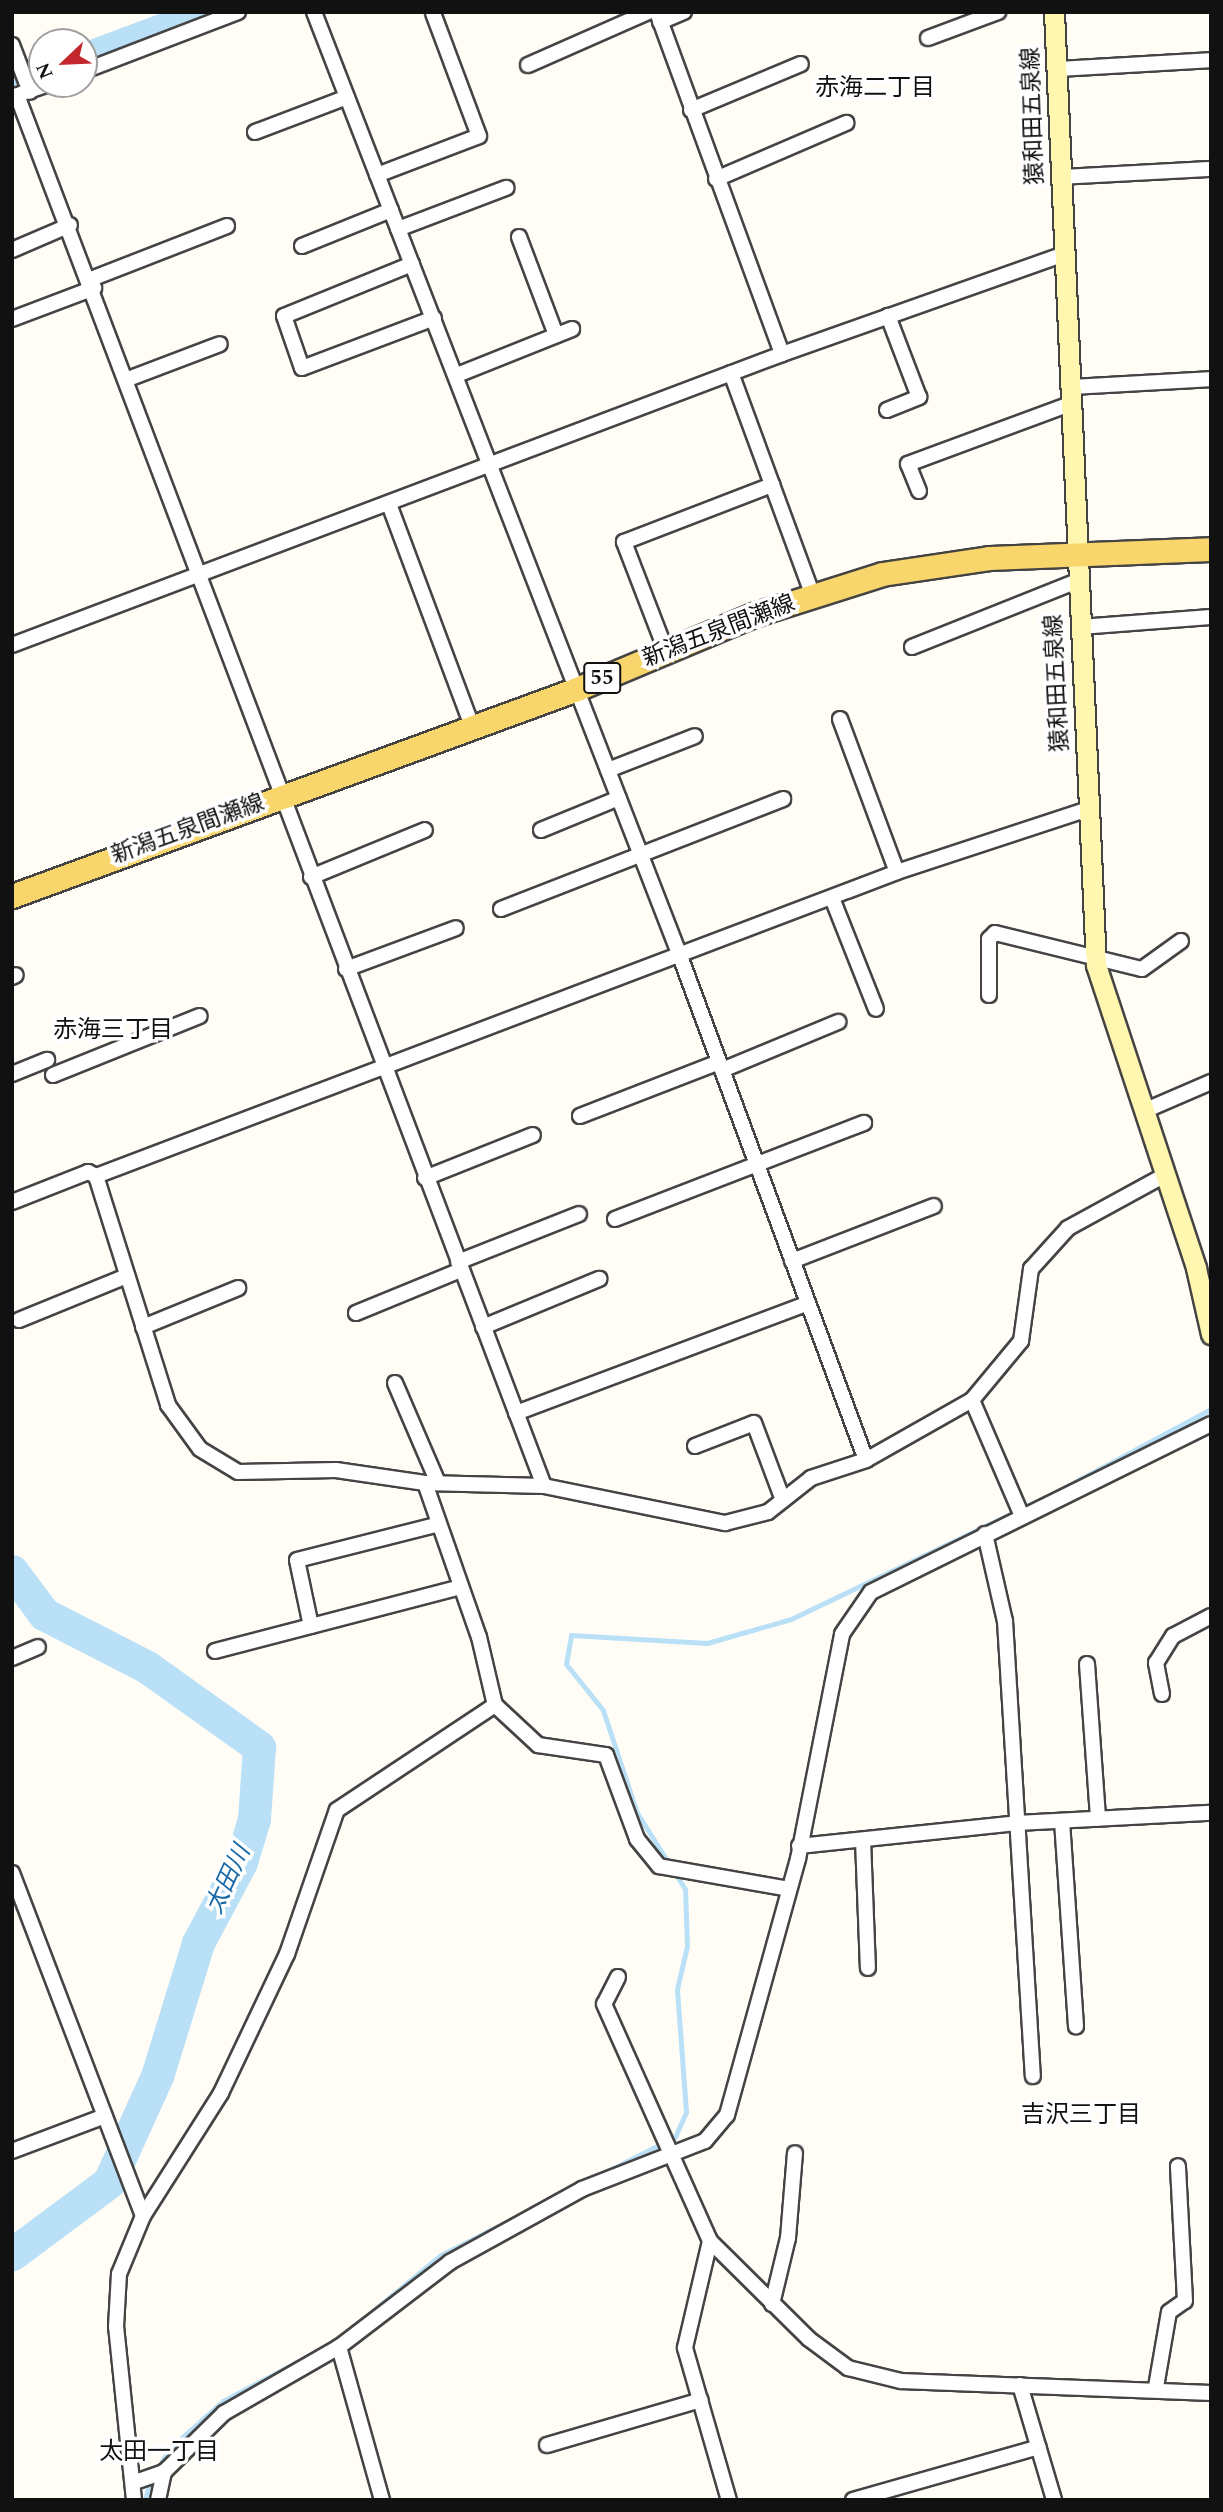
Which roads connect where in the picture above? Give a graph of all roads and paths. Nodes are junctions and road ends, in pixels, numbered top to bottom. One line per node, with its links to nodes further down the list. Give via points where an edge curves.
1 (238, 12): 13 (street)
2 (314, 12): 16 (street)
3 (684, 12): 7 (street)
4 (998, 12): 8 (street)
5 (1054, 12): 14 (main road, 猿和田五泉線)
6 (433, 13): 21 (street, via 479,136)
7 (655, 15): 12 (street); 17 (street)
8 (928, 38)
9 (12, 45): 15 (street)
10 (1211, 60): 14 (street)
11 (801, 64): 17 (street)
12 (528, 65)
13 (98, 66)
14 (1057, 69): 22 (main road, 猿和田五泉線)
15 (22, 88): 26 (street)
16 (347, 97): 19 (street); 21 (street)
17 (691, 110): 23 (street)
18 (846, 122): 23 (street)
19 (255, 132)
20 (1211, 169): 22 (street)
21 (377, 174): 25 (street)
22 (1061, 177): 32 (main road, 猿和田五泉線)
23 (716, 179): 41 (street)
24 (506, 188): 28 (street)
25 (391, 210): 28 (street); 30 (street)
26 (70, 225): 31 (street); 34 (street)
27 (227, 226): 34 (street)
28 (398, 229): 33 (street)
29 (519, 237): 39 (street)
30 (302, 246)
31 (12, 250)
32 (1064, 254): 35 (street); 46 (main road, 猿和田五泉線)
33 (412, 264): 36 (street); 36 (street, via 284,316 302,368)
34 (92, 283): 37 (street); 44 (street)
35 (888, 316): 41 (street); 47 (street, via 919,397)
36 (434, 318): 43 (street)
37 (12, 319)
38 (572, 329): 39 (street)
39 (556, 335): 43 (street)
40 (220, 344): 44 (street)
41 (782, 354): 42 (street)
42 (731, 373): 48 (street); 49 (street)
43 (457, 375): 48 (street)
44 (128, 379): 54 (street)
45 (1211, 379): 46 (street)
46 (1070, 396): 50 (street, via 908,464); 53 (main road, 猿和田五泉線)
47 (887, 410)
48 (490, 467): 51 (street); 62 (street)
49 (772, 485): 56 (street); 61 (street, via 624,542)
50 (919, 491)
51 (389, 504): 54 (street); 64 (street)
52 (1211, 549): 53 (main road, 新潟五泉間瀬線 / 55)
53 (1077, 557): 55 (main road, 猿和田五泉線); 56 (main road, 新潟五泉間瀬線 / 55, via 989,558 882,574)
54 (200, 574): 59 (street); 67 (street)
55 (1077, 580): 58 (main road, 猿和田五泉線); 60 (street)
56 (813, 596): 61 (main road, 新潟五泉間瀬線 / 55)
57 (1211, 617): 58 (street)
58 (1080, 627): 70 (main road, 猿和田五泉線)
59 (12, 645)
60 (912, 647)
61 (666, 651): 62 (main road, 新潟五泉間瀬線 / 55)
62 (577, 689): 64 (main road, 新潟五泉間瀬線 / 55); 66 (street)
63 (840, 719): 74 (street)
64 (472, 726): 67 (main road, 新潟五泉間瀬線 / 55)
65 (695, 736): 66 (street)
66 (608, 770): 68 (street)
67 (281, 796): 75 (street); 76 (main road, 新潟五泉間瀬線 / 55)
68 (619, 799): 72 (street); 73 (street)
69 (783, 799): 73 (street)
70 (1089, 809): 74 (street); 81 (main road, 猿和田五泉線)
71 (425, 830): 75 (street)
72 (541, 830)
73 (640, 853): 78 (street); 82 (street)
74 (897, 873): 77 (street)
75 (311, 877): 83 (street)
76 (12, 896)
77 (832, 898): 82 (street); 85 (street)
78 (501, 909)
79 (456, 928): 83 (street)
80 (1181, 941): 81 (street, via 1142,969)
81 (1095, 953): 84 (street, via 995,933 989,939); 94 (main road, 猿和田五泉線)
82 (680, 956): 89 (street); 90 (street)
83 (346, 969): 89 (street)
84 (989, 995)
85 (876, 1009)
86 (200, 1016): 92 (street)
87 (838, 1022): 90 (street)
88 (47, 1060): 91 (street)
89 (382, 1066): 99 (street); 101 (street)
90 (720, 1066): 95 (street); 98 (street)
91 (12, 1074)
92 (53, 1075)
93 (1211, 1082): 94 (street)
94 (1144, 1111): 100 (main road, 猿和田五泉線)
95 (580, 1116)
96 (864, 1123): 98 (street)
97 (533, 1135): 101 (street)
98 (756, 1163): 105 (street); 106 (street)
99 (96, 1176): 102 (street, via 88,1172); 108 (street)
100 (1164, 1176): 116 (main road, 猿和田五泉線); 118 (street, via 1068,1228 1031,1269 1021,1341)
101 (425, 1178): 107 (street)
102 (12, 1202)
103 (934, 1206): 106 (street)
104 (579, 1214): 107 (street)
105 (615, 1219)
106 (792, 1261): 111 (street)
107 (459, 1266): 112 (street); 115 (street)
108 (127, 1276): 113 (street); 114 (street)
109 (599, 1279): 115 (street)
110 (238, 1289): 114 (street)
111 (808, 1303): 119 (street); 122 (street)
112 (356, 1313)
113 (19, 1320)
114 (143, 1327): 123 (street, via 168,1405 200,1449 238,1472 336,1470)
115 (483, 1327): 119 (street)
116 (1211, 1334)
117 (395, 1382): 123 (street)
118 (972, 1400): 122 (street); 126 (street)
119 (516, 1413): 124 (street)
120 (1211, 1424): 126 (street)
121 (695, 1446): 125 (street, via 754,1423)
122 (866, 1460): 125 (street, via 811,1478)
123 (432, 1483): 124 (street); 127 (street)
124 (544, 1486): 125 (street, via 725,1523 768,1512)
125 (783, 1500)
126 (1022, 1516): 128 (street)
127 (439, 1524): 129 (street); 131 (street, via 298,1560)
128 (985, 1534): 141 (street, via 1005,1621); 143 (street, via 871,1592 842,1634)
129 (461, 1587): 131 (street); 137 (street)
130 (1211, 1616): 136 (street, via 1173,1636 1156,1663)
131 (311, 1626): 133 (street)
132 (38, 1647): 134 (street)
133 (215, 1651)
134 (12, 1658)
135 (1087, 1664): 139 (street)
136 (1162, 1694)
137 (495, 1705): 145 (street, via 538,1745 606,1755 637,1839 659,1866); 155 (street, via 337,1810 287,1954 232,2070)
138 (1211, 1814): 139 (street)
139 (1097, 1819): 140 (street)
140 (1062, 1821): 141 (street); 148 (street)
141 (1017, 1824): 142 (street); 149 (street)
142 (863, 1840): 143 (street); 146 (street)
143 (799, 1846): 145 (street)
144 (12, 1873): 150 (street)
145 (789, 1889): 153 (street, via 727,2115 705,2141)
146 (868, 1968)
147 (618, 1977): 153 (street, via 604,2004)
148 (1076, 2027)
149 (1033, 2076)
150 (105, 2116): 151 (street); 155 (street)
151 (12, 2151)
152 (795, 2153): 157 (street, via 788,2238)
153 (667, 2157): 156 (street); 158 (street, via 582,2189 450,2262)
154 (1178, 2166): 160 (street, via 1185,2301 1168,2312)
155 (143, 2216): 166 (street, via 119,2274 116,2327)
156 (710, 2241): 157 (street); 162 (street, via 685,2348)
157 (772, 2304): 159 (street, via 848,2368 901,2381)
158 (339, 2347): 165 (street, via 224,2413); 169 (street)
159 (1020, 2385): 160 (street); 164 (street)
160 (1156, 2387): 161 (street)
161 (1211, 2393)
162 (701, 2400): 163 (street); 170 (street)
163 (547, 2445)
164 (1039, 2447): 171 (street); 172 (street)
165 (164, 2472): 166 (street); 168 (street)
166 (135, 2482): 167 (street)
167 (134, 2500)
168 (158, 2500)
169 (383, 2500)
170 (729, 2500)
171 (853, 2500)
172 (1054, 2500)

